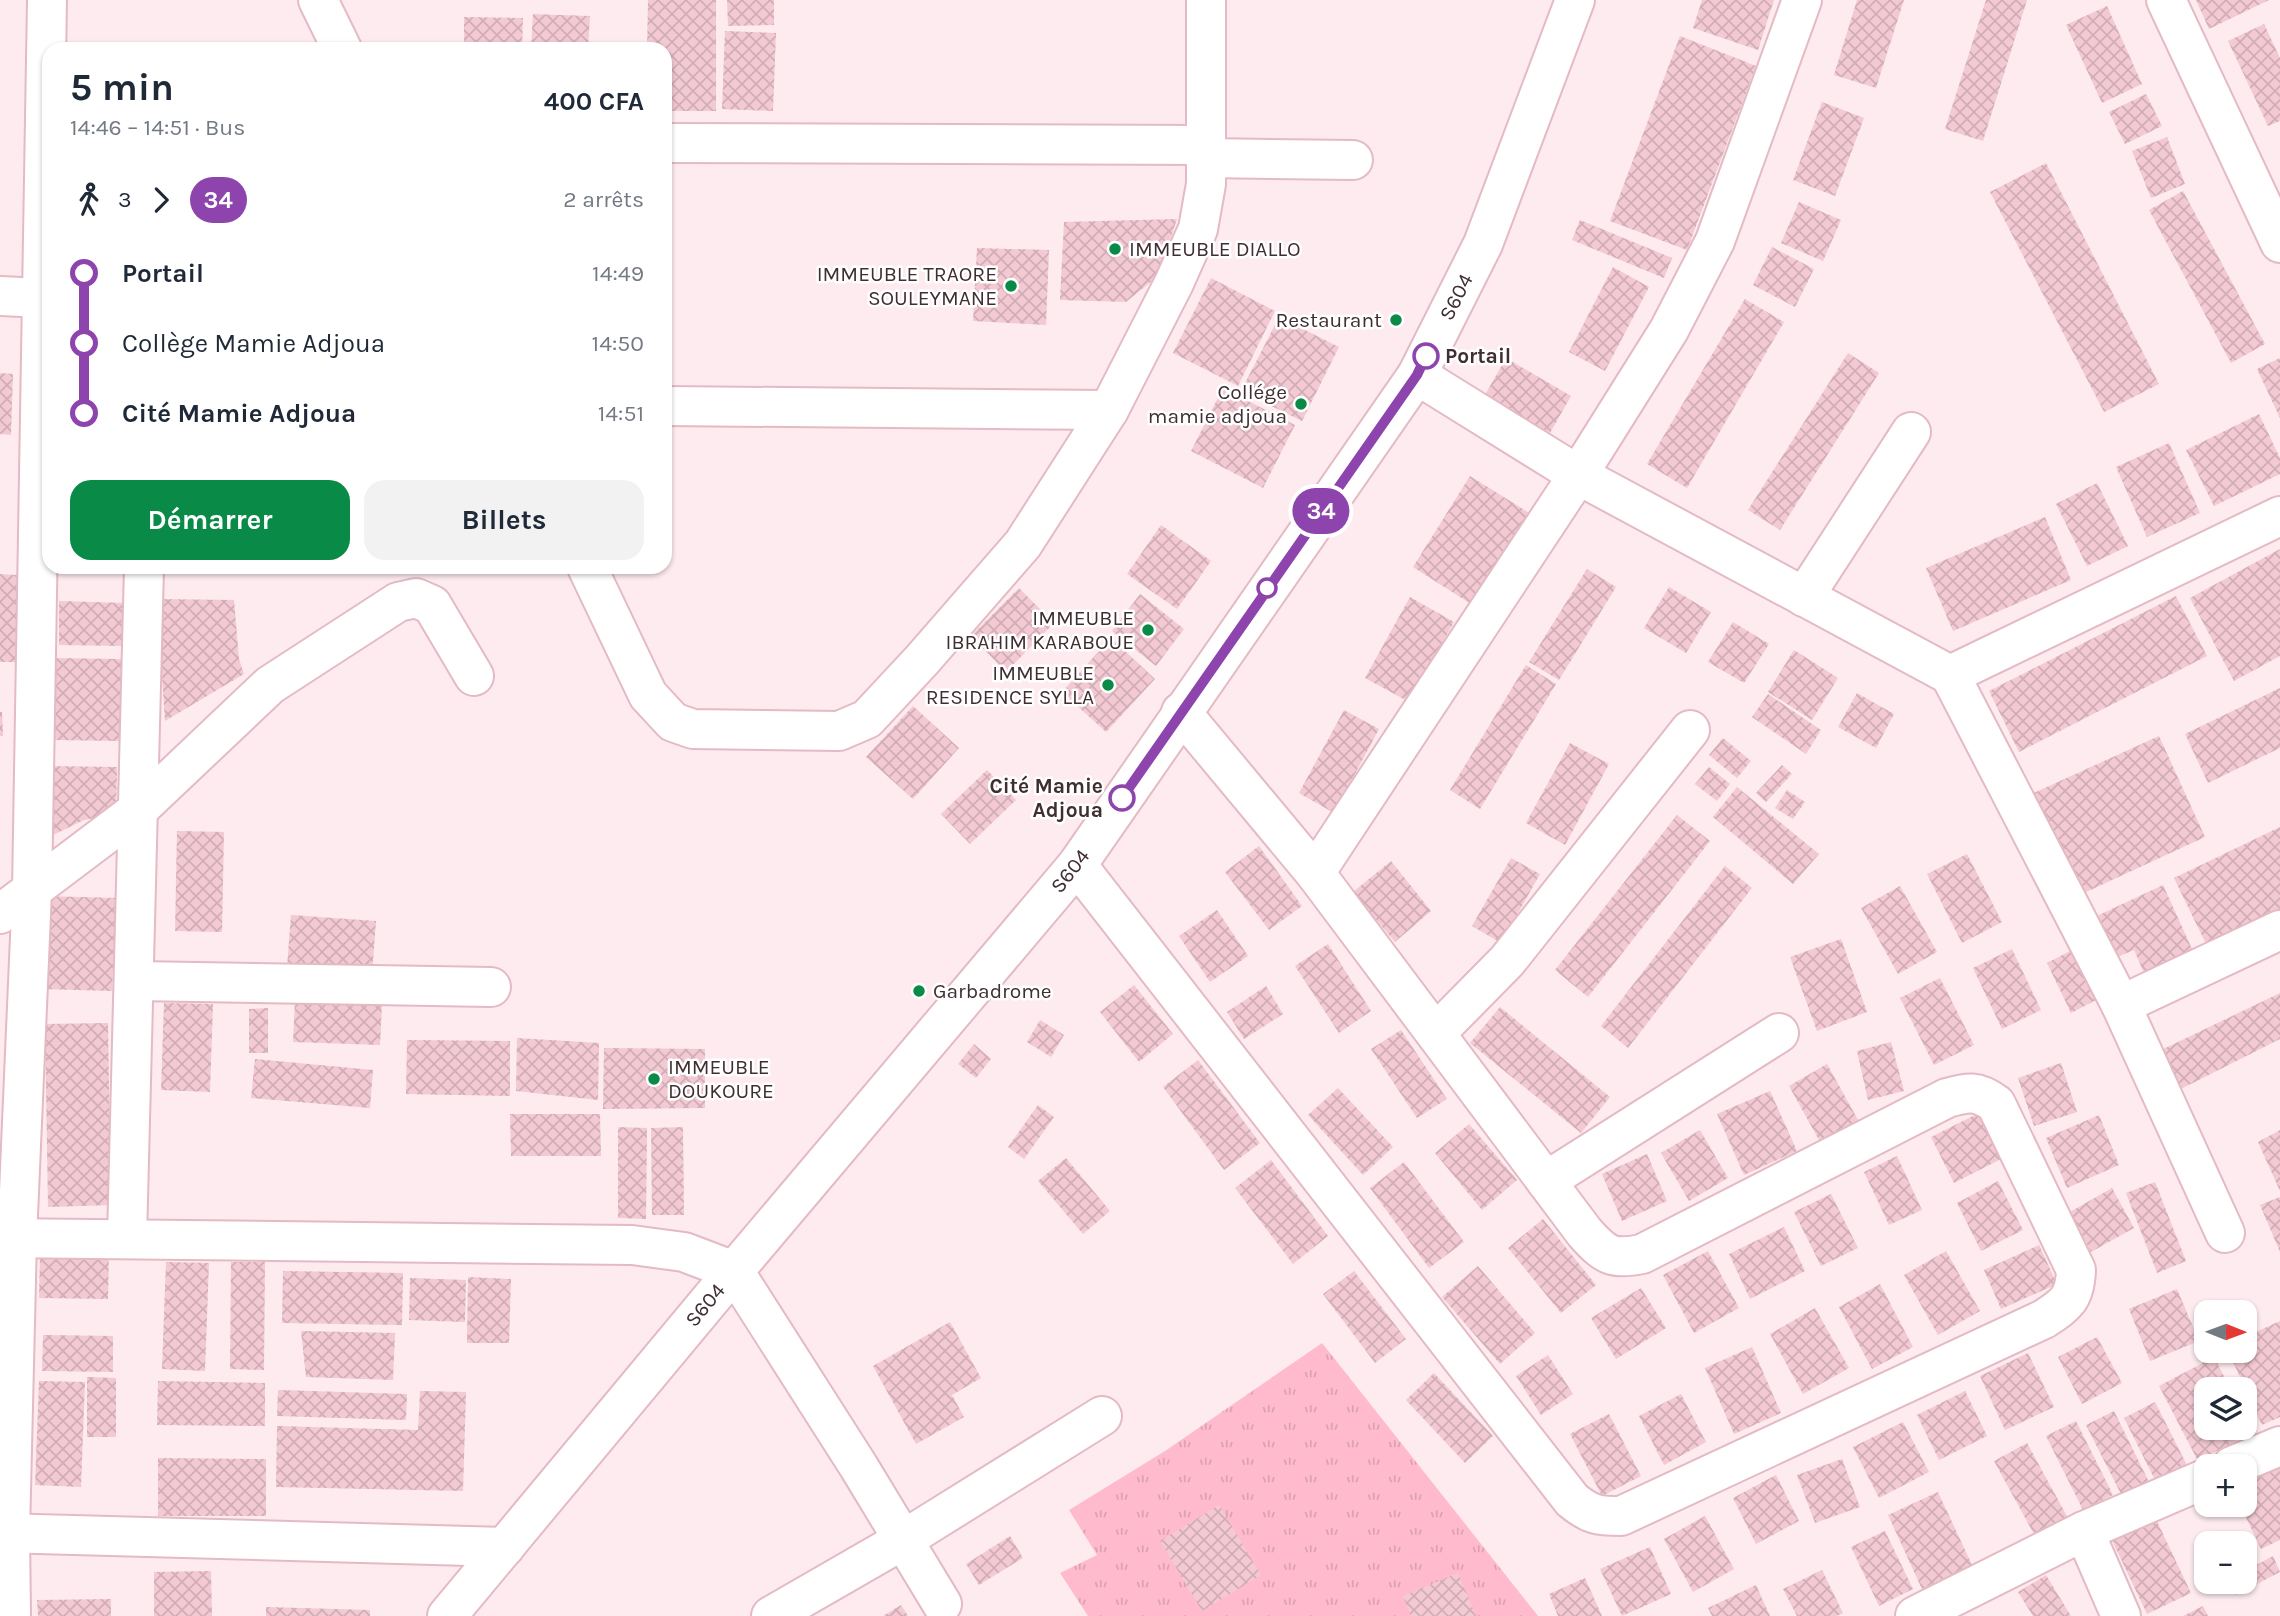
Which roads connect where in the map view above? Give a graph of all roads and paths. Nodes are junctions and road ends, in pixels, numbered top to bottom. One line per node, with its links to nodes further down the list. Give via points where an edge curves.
1 (47, 0): 7 (street)
2 (318, 0): 8 (street)
3 (1206, 0): 10 (street)
4 (1575, 0): 15 (street, S604, via 1483,244)
5 (1802, 0): 19 (street, via 1715,241 1669,330)
6 (2166, 0): 12 (street)
7 (46, 42)
8 (339, 42)
9 (672, 143): 10 (street)
10 (1205, 152): 11 (street); 17 (street, via 1206,184 1198,229)
11 (1353, 160)
12 (2280, 243)
13 (0, 296): 14 (street)
14 (42, 298): 31 (street)
15 (1417, 375): 19 (street); 26 (street, S604)
16 (672, 406): 17 (street)
17 (1109, 410): 22 (street, via 1023,544 866,719 839,731 693,729 673,722 649,695)
18 (1911, 432): 23 (street)
19 (1578, 475): 23 (street); 30 (street)
20 (2280, 516): 25 (street)
21 (144, 574): 28 (street)
22 (590, 574)
23 (1804, 597): 25 (street)
24 (474, 676): 28 (street, via 432,605 416,598 398,602 270,685)
25 (1950, 676): 36 (street)
26 (1181, 712): 29 (street, S604); 30 (street)
27 (1690, 730): 37 (street, via 1507,961)
28 (138, 810): 31 (street); 34 (street)
29 (1077, 865): 39 (street, via 1564,1490 1586,1512 1621,1516 2045,1319 2068,1302 2076,1287 2076,1270 1996,1104 1983,1095 1947,1098 1642,1254 1608,1256); 43 (street, S604)
30 (1315, 873): 37 (street)
31 (32, 891): 32 (street); 41 (street)
32 (0, 914)
33 (2280, 930): 36 (street)
34 (135, 981): 35 (street); 42 (street)
35 (491, 987)
36 (2121, 1005): 40 (street)
37 (1436, 1033): 39 (street)
38 (1779, 1033): 39 (street)
39 (1546, 1181)
40 (2225, 1233)
41 (8, 1238): 42 (street); 49 (street)
42 (127, 1239): 43 (street, via 632,1245 684,1252)
43 (734, 1271): 50 (street); 51 (street, S604)
44 (1102, 1416): 50 (street)
45 (2280, 1446): 46 (street)
46 (2257, 1456)
47 (2194, 1484): 48 (street)
48 (2084, 1531): 56 (street); 57 (street)
49 (5, 1533): 51 (street); 53 (street)
50 (903, 1540): 52 (street); 55 (street)
51 (505, 1547): 54 (street, S604)
52 (942, 1604)
53 (11, 1616)
54 (447, 1616)
55 (771, 1616)
56 (1914, 1616)
57 (2120, 1616)

